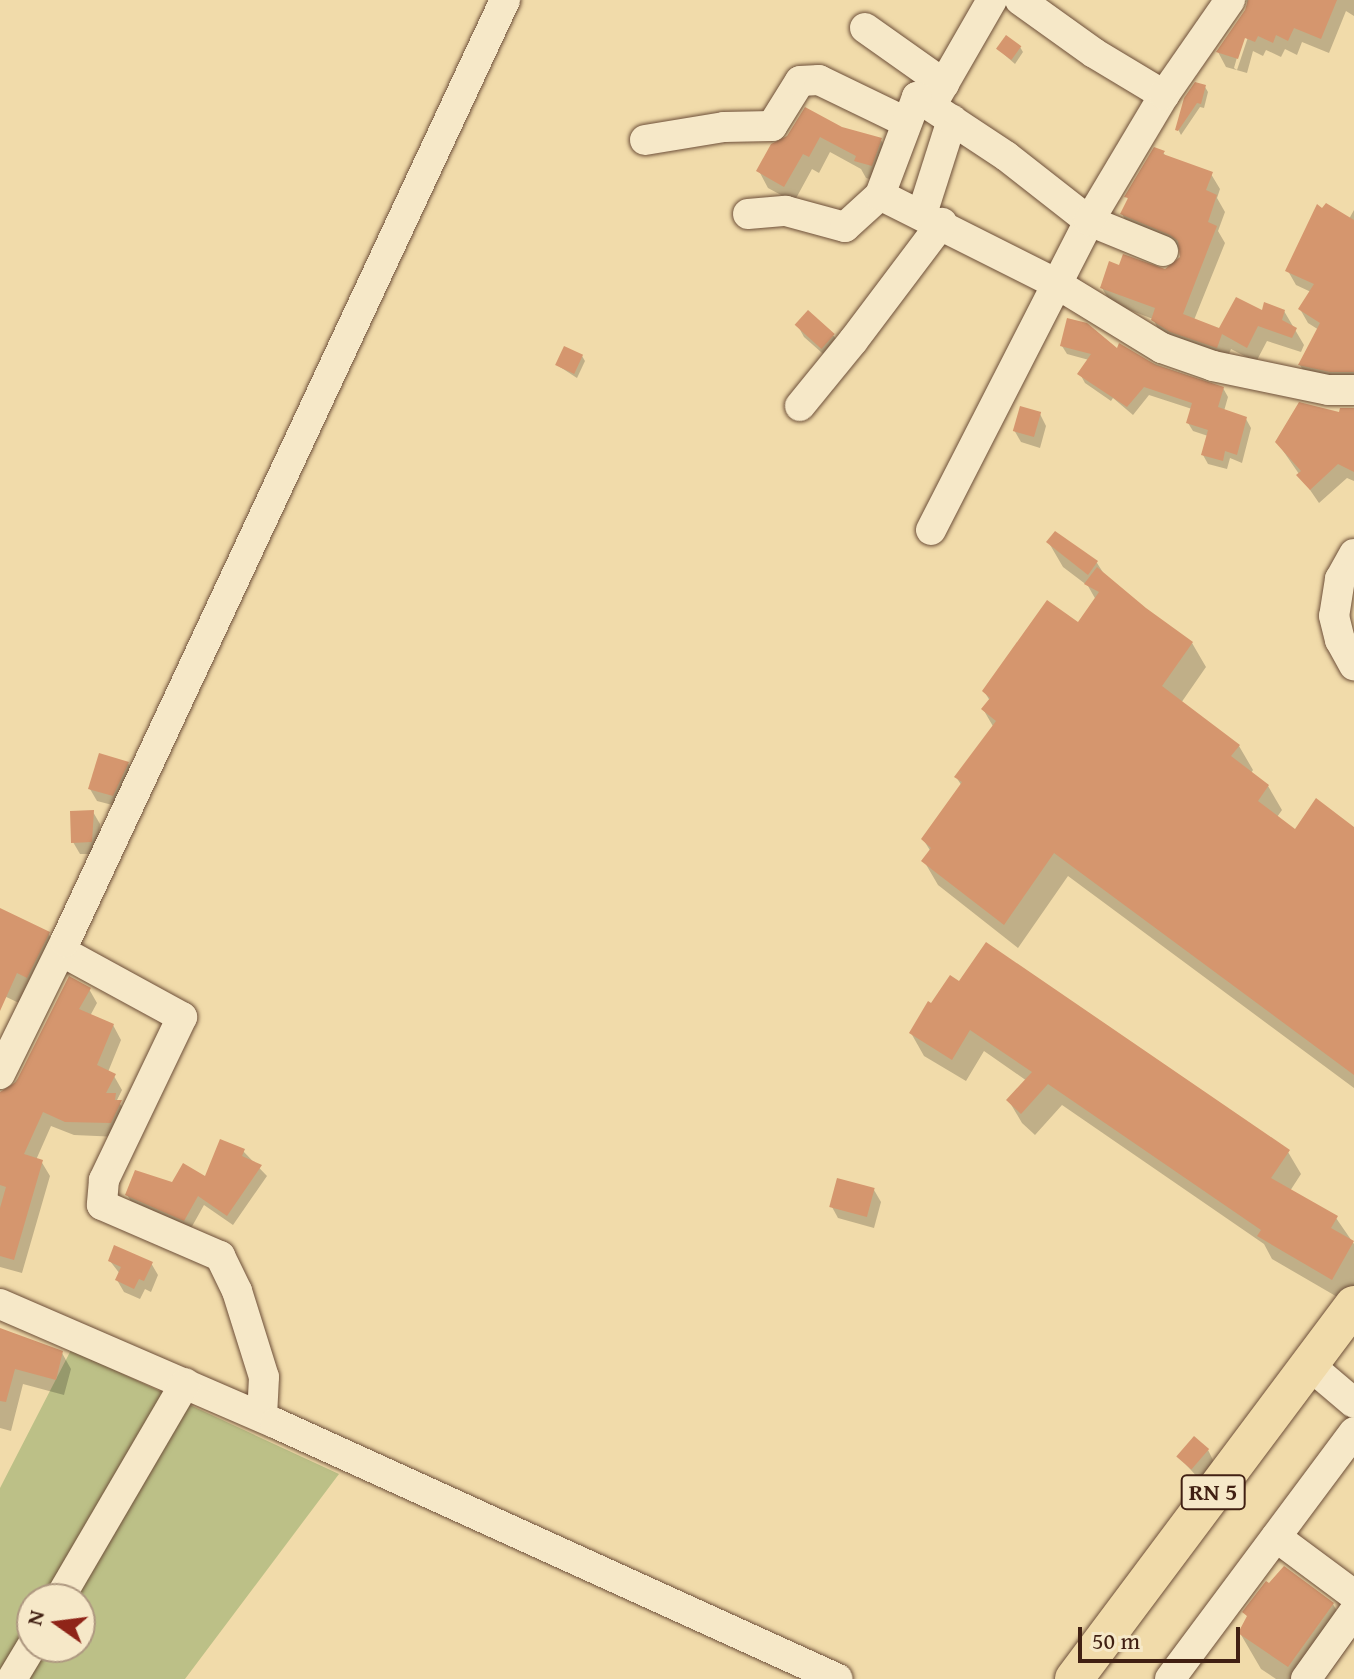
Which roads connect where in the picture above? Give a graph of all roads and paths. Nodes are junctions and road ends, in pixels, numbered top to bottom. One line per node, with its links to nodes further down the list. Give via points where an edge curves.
1 (505, 0): 20 (street)
2 (992, 0): 7 (street)
3 (1020, 0): 6 (street)
4 (1230, 0): 6 (street)
5 (865, 28): 7 (street)
6 (1164, 95): 12 (street)
7 (933, 108): 8 (street, via 819,80 800,81 772,126 724,127); 9 (street); 11 (street); 12 (street)
8 (645, 140)
9 (880, 195): 10 (street, via 845,227 786,211); 11 (street)
10 (748, 214)
11 (932, 218): 14 (street); 16 (street)
12 (1089, 221): 13 (street); 14 (street)
13 (1163, 251)
14 (1057, 284): 15 (street, via 1162,348 1213,366 1328,390); 17 (street)
15 (1354, 390)
16 (800, 406)
17 (931, 530)
18 (1354, 554): 19 (street, via 1340,579 1334,616)
19 (1354, 665)
20 (61, 951): 21 (street); 27 (street, via 182,1017 104,1180 102,1205 220,1256 237,1291 264,1377)
21 (0, 1074)
22 (0, 1304): 25 (street)
23 (1347, 1330): 24 (main road, RN 5)
24 (1308, 1364): 26 (street); 35 (main road, RN 5)
25 (185, 1383): 27 (street); 30 (street)
26 (1354, 1403)
27 (262, 1417): 34 (street)
28 (1354, 1432): 29 (street)
29 (1276, 1537): 31 (street); 33 (street)
30 (68, 1583)
31 (1354, 1595)
32 (1354, 1612): 36 (street)
33 (1185, 1674)
34 (838, 1679)
35 (1074, 1679)
36 (1306, 1679)

